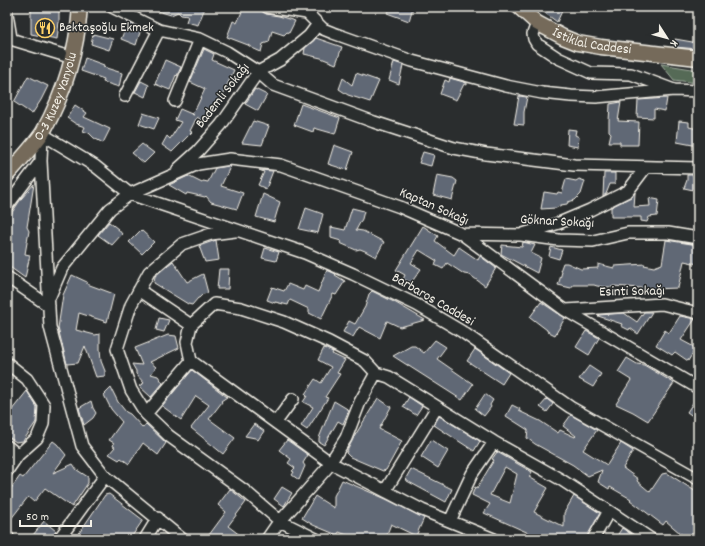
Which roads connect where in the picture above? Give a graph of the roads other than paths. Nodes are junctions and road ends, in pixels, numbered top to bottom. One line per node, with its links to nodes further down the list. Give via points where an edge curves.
1 (80, 7): 12 (main road, O-3 Kuzey Yanyolu)
2 (112, 7): 9 (street)
3 (267, 7): 5 (street)
4 (519, 7): 7 (main road, İstiklal Caddesi)
5 (304, 10): 8 (street)
6 (7, 14): 10 (street)
7 (537, 23): 13 (main road, İstiklal Caddesi, via 578,43); 15 (street, via 533,34 537,44 558,58 590,73 631,74)
8 (318, 24): 14 (street, Bademli Sokağı, via 309,36 280,60); 15 (street, via 333,33 412,61 506,86 571,96 596,97)
9 (159, 30): 11 (street); 17 (street)
10 (9, 38): 12 (street)
11 (200, 39): 14 (street); 18 (street)
12 (73, 58): 19 (main road, O-3 Kuzey Yanyolu)
13 (698, 58)
14 (258, 72): 21 (street, via 273,85 454,148 494,156 574,165); 24 (street, Bademli Sokağı, via 221,125 198,151)
15 (674, 90): 16 (street)
16 (698, 91)
17 (124, 96)
18 (175, 101)
19 (42, 134): 20 (street); 23 (main road, O-3 Kuzey Yanyolu); 25 (street, via 96,166)
20 (40, 161): 26 (street); 33 (street)
21 (646, 167): 22 (street); 29 (street, via 628,192 559,223)
22 (698, 168)
23 (7, 175)
24 (171, 175): 25 (street); 28 (street, Kaptan Sokağı, via 198,164 230,159 281,165 400,207)
25 (130, 194): 27 (street, Barbaros Caddesi); 33 (street, via 110,210 62,268)
26 (7, 206)
27 (238, 230): 32 (street, via 211,234 182,244 150,272); 51 (street, Barbaros Caddesi, via 305,253 418,305 461,331 570,407)
28 (462, 234): 29 (street, Göknar Sokağı); 34 (street, Kaptan Sokağı)
29 (521, 235): 30 (street, Göknar Sokağı, via 593,241 628,233 668,233)
30 (698, 238)
31 (7, 277): 33 (street)
32 (139, 290): 36 (street); 43 (street, via 131,305 117,349 131,390)
33 (49, 302): 50 (street, via 50,328 82,446)
34 (565, 310): 35 (street, Esinti Sokağı, via 662,304); 40 (street, Kaptan Sokağı)
35 (698, 313)
36 (191, 325): 37 (street, via 187,342); 39 (street, via 214,304 241,308 284,322 329,342 364,361)
37 (191, 361): 43 (street); 44 (street)
38 (7, 363): 47 (street, via 27,379 44,405 43,424 37,438)
39 (376, 373): 42 (street, via 389,377); 48 (street, via 360,402 346,438)
40 (698, 388)
41 (293, 399): 44 (street)
42 (437, 407): 45 (street); 52 (street)
43 (146, 414): 55 (street, via 169,436 245,491)
44 (276, 422): 48 (street)
45 (494, 442): 53 (street); 56 (street, via 472,474)
46 (7, 446): 47 (street)
47 (18, 455): 49 (street)
48 (331, 463): 52 (street); 55 (street)
49 (7, 471)
50 (105, 476): 54 (street); 57 (street)
51 (698, 479)
52 (385, 491): 56 (street)
53 (610, 511): 63 (street); 64 (street)
54 (158, 518): 58 (street); 59 (street)
55 (280, 521): 60 (street); 61 (street)
56 (450, 522): 62 (street)
57 (59, 539)
58 (145, 539)
59 (182, 539)
60 (267, 539)
61 (316, 539)
62 (494, 539)
63 (594, 539)
64 (650, 539)

